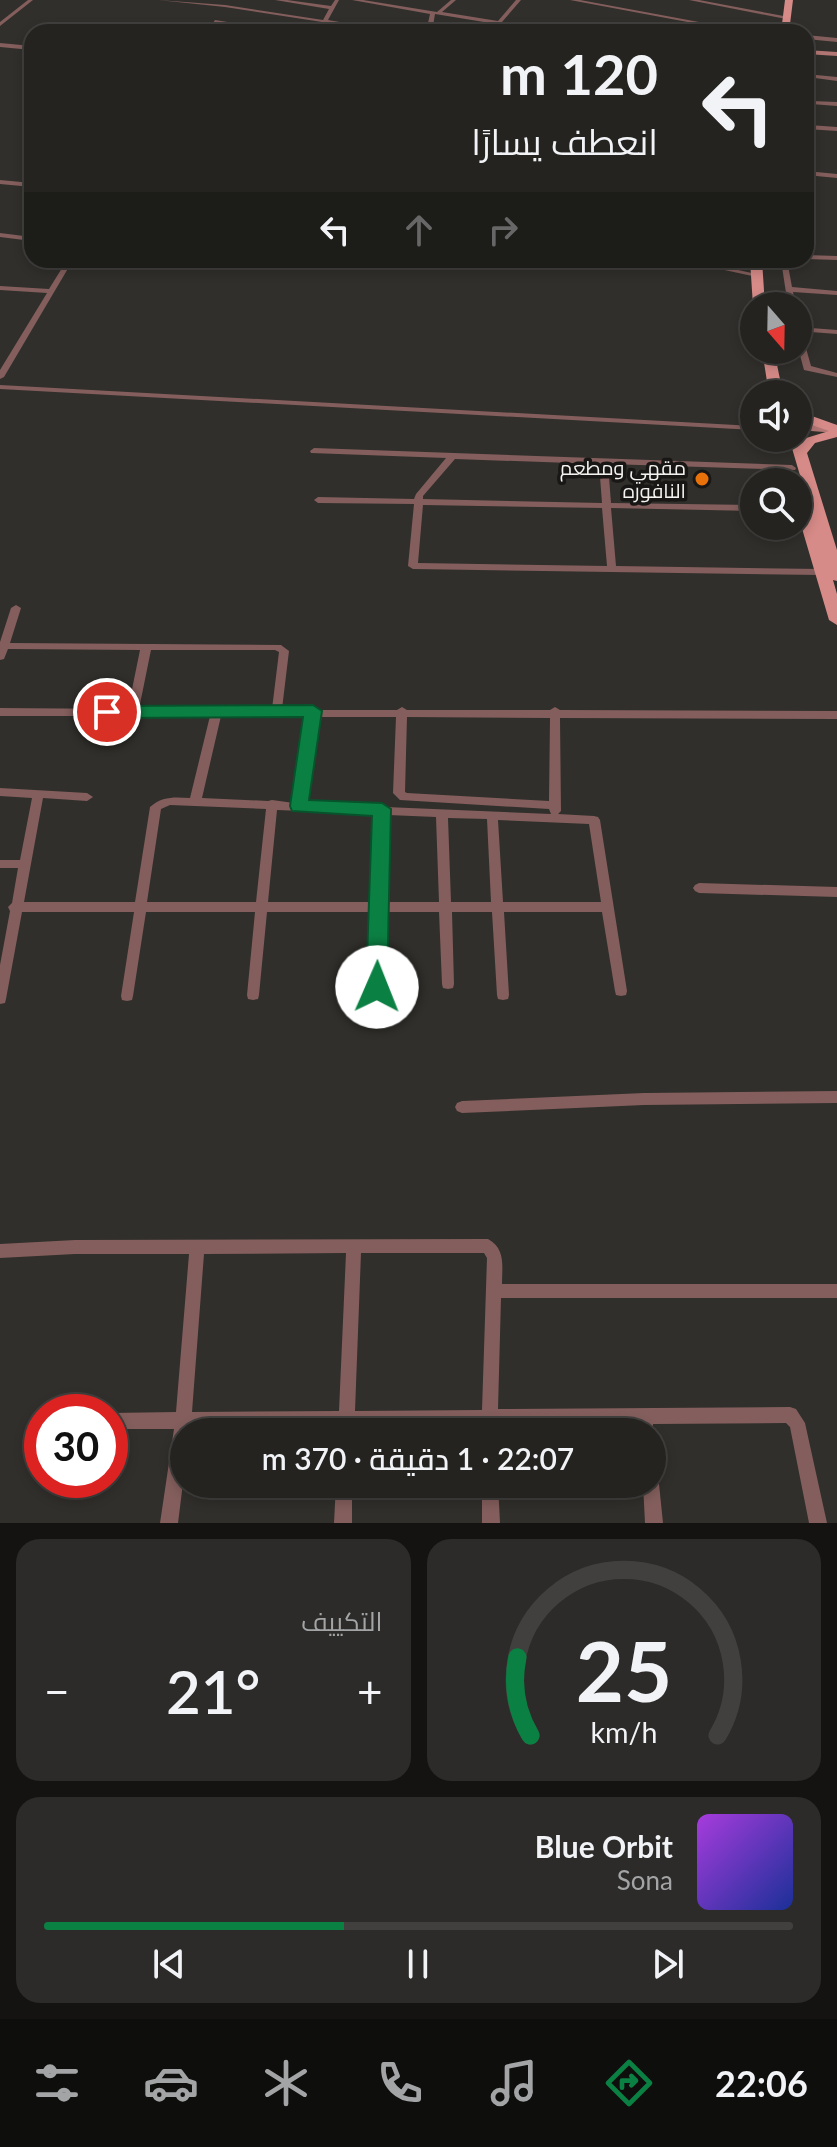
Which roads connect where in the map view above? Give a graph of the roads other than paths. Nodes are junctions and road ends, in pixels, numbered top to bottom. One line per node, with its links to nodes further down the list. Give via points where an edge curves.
1 (31, 0): 19 (street)
2 (160, 0): 12 (street)
3 (277, 0): 13 (street)
4 (337, 0): 13 (street)
5 (354, 0): 14 (street)
6 (454, 0): 14 (street)
7 (519, 0): 18 (street)
8 (573, 0): 25 (street)
9 (691, 0): 15 (street)
10 (789, 0): 15 (main road)
11 (796, 0): 27 (main road)
12 (227, 3): 16 (street); 17 (street)
13 (332, 8): 16 (street)
14 (436, 13): 18 (street); 23 (street)
15 (786, 17): 26 (main road)
16 (325, 21): 21 (street); 22 (street)
17 (215, 22): 20 (street)
18 (497, 22): 24 (street)
19 (0, 24)
20 (228, 24)
21 (323, 24)
22 (344, 24)
23 (432, 24)
24 (509, 24)
25 (706, 24)
26 (786, 24)
27 (794, 24)
28 (814, 38): 29 (street)
29 (837, 40)
30 (0, 45): 31 (street)
31 (24, 47)
32 (814, 53): 33 (main road)
33 (837, 54)
34 (814, 77): 35 (street)
35 (837, 79)
36 (814, 102): 37 (street)
37 (837, 104)
38 (814, 127): 39 (street)
39 (837, 129)
40 (814, 174): 41 (street)
41 (837, 176)
42 (0, 182): 43 (street)
43 (24, 184)
44 (0, 235): 45 (street)
45 (24, 238)
46 (814, 257): 47 (street)
47 (837, 258)
48 (65, 268): 56 (street)
49 (722, 268): 53 (street)
50 (757, 268): 53 (main road)
51 (769, 268): 58 (main road)
52 (785, 268): 55 (street)
53 (757, 275): 57 (main road)
54 (0, 288): 56 (street)
55 (788, 289): 59 (street); 60 (street)
56 (51, 291): 65 (street)
57 (758, 292)
58 (770, 292)
59 (789, 292)
60 (837, 293)
61 (812, 331): 62 (street)
62 (837, 332)
63 (806, 364): 64 (street)
64 (837, 375)
65 (0, 377)
66 (0, 387): 68 (street)
67 (812, 421): 70 (main road)
68 (740, 427)
69 (812, 428): 70 (main road)
70 (835, 431): 72 (main road); 72 (main road, via 810,440)
71 (314, 451): 73 (street)
72 (796, 455): 74 (street); 82 (main road)
73 (453, 456): 74 (street); 76 (street)
74 (603, 461): 77 (street)
75 (318, 500): 76 (street)
76 (417, 503): 77 (street); 80 (street, via 413,566)
77 (607, 507): 78 (street); 80 (street)
78 (740, 508)
79 (810, 540): 81 (main road)
80 (612, 570): 81 (street)
81 (821, 572): 84 (main road)
82 (837, 576)
83 (16, 608): 86 (street)
84 (837, 620)
85 (146, 647): 86 (street); 88 (street, via 282,648); 93 (street)
86 (2, 652)
87 (217, 711): 88 (street); 93 (street); 98 (street)
88 (277, 711): 89 (street)
89 (313, 711): 90 (street); 100 (street)
90 (402, 711): 91 (street); 102 (street, via 399,793 404,797)
91 (555, 711): 94 (street); 102 (street)
92 (0, 712): 93 (street)
93 (133, 712)
94 (837, 715)
95 (0, 792): 96 (street)
96 (38, 794): 97 (street); 106 (street)
97 (87, 797)
98 (195, 802): 99 (street); 110 (street, via 169,801 156,807)
99 (272, 804): 100 (street); 111 (street)
100 (299, 806): 101 (street)
101 (382, 809): 103 (street); 112 (street)
102 (555, 811): 104 (street); 115 (street, via 594,820)
103 (442, 812): 104 (street); 113 (street)
104 (492, 815): 114 (street)
105 (0, 864): 106 (street)
106 (22, 864): 109 (street)
107 (699, 888): 108 (street)
108 (837, 892)
109 (14, 907): 110 (street); 116 (street)
110 (140, 907): 111 (street); 122 (street)
111 (260, 907): 112 (street); 120 (street)
112 (378, 907): 113 (street); 118 (street)
113 (444, 907): 114 (street); 117 (street)
114 (497, 907): 115 (street); 121 (street)
115 (608, 907): 119 (street)
116 (2, 965): 123 (street)
117 (448, 984)
118 (377, 987)
119 (621, 991)
120 (253, 995)
121 (503, 995)
122 (127, 996)
123 (0, 999)
124 (837, 1097): 125 (street)
125 (462, 1107)
126 (197, 1247): 127 (street); 128 (street); 131 (street)
127 (354, 1247): 129 (street, via 488,1246 495,1256); 132 (street)
128 (0, 1251)
129 (495, 1291): 130 (street); 133 (street)
130 (837, 1291)
131 (183, 1418)
132 (346, 1418)
133 (489, 1418)
134 (128, 1421): 135 (street)
135 (170, 1421)
136 (666, 1423): 145 (street, via 790,1415 797,1423)
137 (172, 1498): 141 (street)
138 (344, 1498): 142 (street)
139 (490, 1498): 143 (street)
140 (652, 1498): 144 (street)
141 (169, 1523)
142 (343, 1523)
143 (491, 1523)
144 (654, 1523)
145 (818, 1523)

